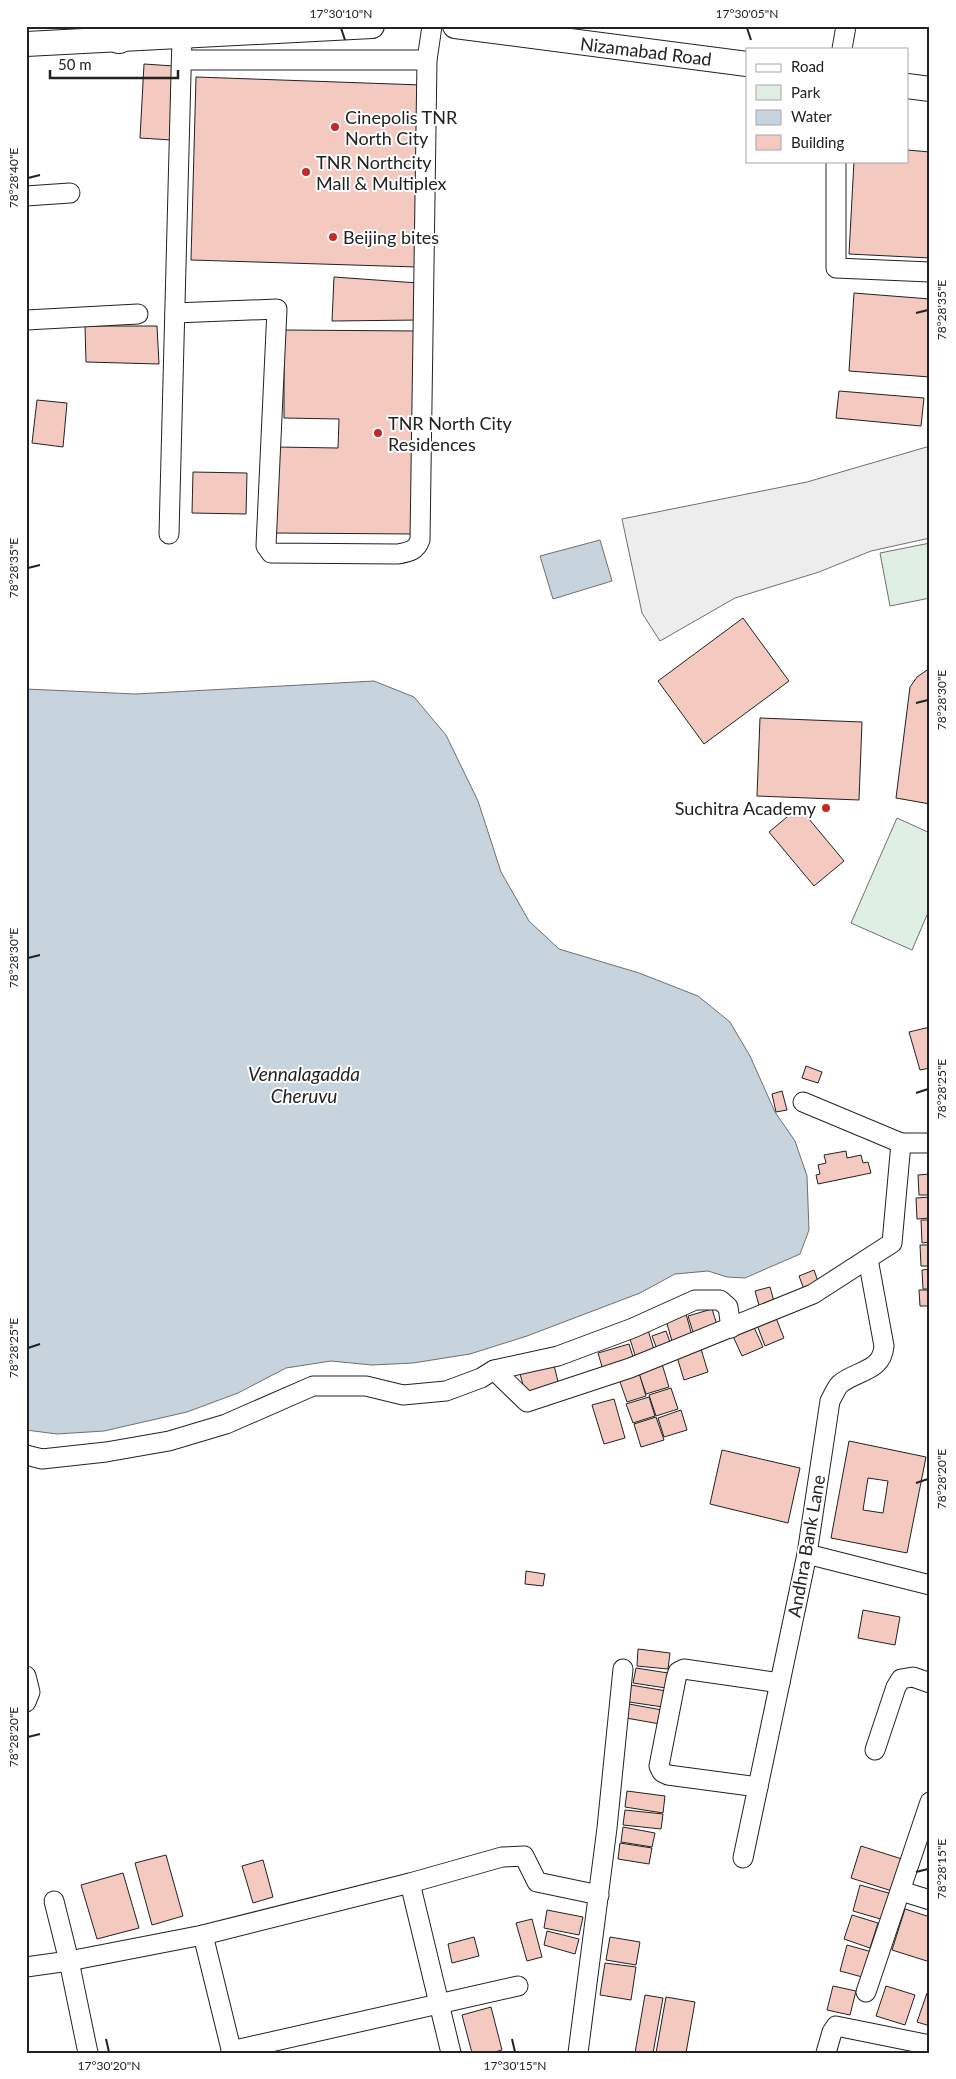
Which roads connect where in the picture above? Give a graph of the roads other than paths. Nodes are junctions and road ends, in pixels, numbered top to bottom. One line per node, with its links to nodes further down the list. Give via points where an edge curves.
1 (371, 26): 6 (main road)
2 (432, 26): 10 (street)
3 (455, 26): 11 (main road, Nizamabad Road)
4 (846, 26): 8 (street)
5 (114, 33): 6 (main road); 7 (main road)
6 (182, 36): 9 (street)
7 (26, 44)
8 (842, 48)
9 (182, 60): 10 (street); 18 (street)
10 (427, 60): 18 (street, via 418,547 398,554 271,553 266,546 278,309)
11 (746, 64)
12 (908, 86): 13 (main road)
13 (930, 89)
14 (836, 162): 17 (street, via 836,268)
15 (70, 193): 16 (street)
16 (26, 196)
17 (930, 272)
18 (175, 313): 21 (street)
19 (138, 314): 20 (street)
20 (26, 320)
21 (168, 534)
22 (803, 1102): 23 (street)
23 (901, 1143): 24 (street); 25 (street, via 892,1243)
24 (930, 1144)
25 (868, 1259): 26 (street, via 813,1294); 29 (street, Andhra Bank Lane, via 884,1356 878,1364 839,1385 830,1401)
26 (731, 1328): 27 (street, via 630,1368 528,1402); 27 (street, via 728,1307 720,1300 695,1300 558,1356)
27 (494, 1370): 28 (street, via 481,1378 437,1392 403,1395 366,1386 314,1386 226,1424 169,1441 106,1452 42,1458)
28 (26, 1456)
29 (807, 1554): 30 (street); 33 (street, Andhra Bank Lane)
30 (930, 1585)
31 (623, 1670): 42 (street)
32 (26, 1676): 35 (street, via 30,1692)
33 (780, 1683): 37 (street, Andhra Bank Lane); 37 (street, via 684,1669 678,1672 676,1679 659,1766 662,1772)
34 (930, 1683): 36 (street, via 913,1677 901,1679)
35 (26, 1702)
36 (875, 1750)
37 (758, 1787): 39 (street, Andhra Bank Lane)
38 (930, 1802): 41 (street)
39 (743, 1858)
40 (410, 1883): 42 (street, via 502,1857 524,1856 537,1882); 45 (street); 50 (street)
41 (901, 1891): 43 (street); 49 (street)
42 (599, 1895): 55 (street)
43 (930, 1900)
44 (54, 1901): 46 (street)
45 (203, 1935): 46 (street); 52 (street)
46 (69, 1962): 47 (street); 53 (street)
47 (26, 1967)
48 (518, 1986): 50 (street)
49 (866, 1992)
50 (440, 2003): 52 (street); 54 (street)
51 (930, 2045): 56 (street, via 836,2026)
52 (231, 2052)
53 (88, 2053)
54 (452, 2053)
55 (578, 2053)
56 (826, 2053)

